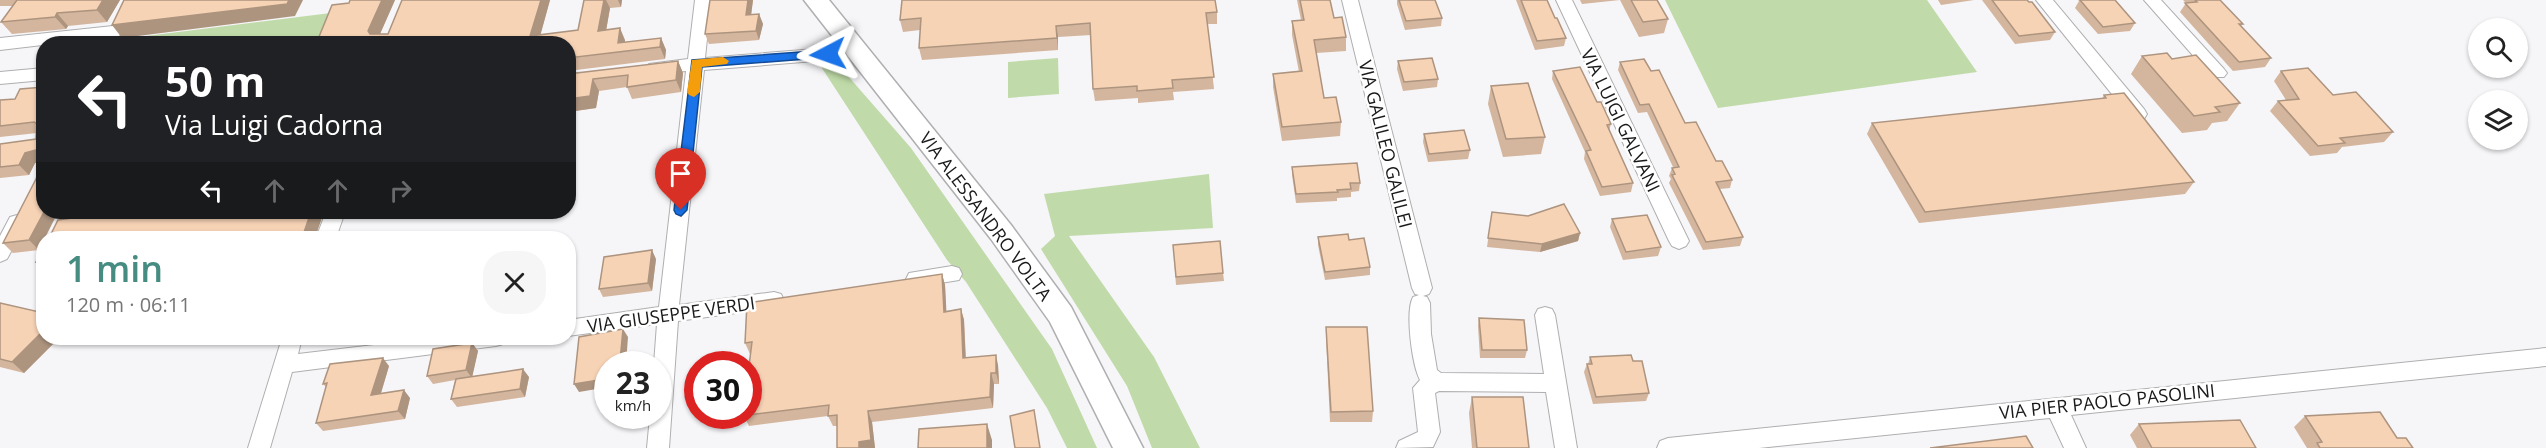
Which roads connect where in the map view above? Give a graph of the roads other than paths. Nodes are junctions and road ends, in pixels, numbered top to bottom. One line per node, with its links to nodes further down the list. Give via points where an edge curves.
1 (703, 0): 12 (street)
2 (1350, 0): 31 (street, VIA GALILEO GALILEI, via 1421,295 1427,374)
3 (1564, 0): 19 (street, VIA LUIGI GALVANI)
4 (2044, 0): 17 (street)
5 (2152, 0): 14 (street)
6 (823, 5): 34 (main road, VIA ALESSANDRO VOLTA, via 1061,315)
7 (113, 32): 8 (street)
8 (78, 36)
9 (36, 41): 10 (street)
10 (0, 45)
11 (828, 54): 12 (street)
12 (696, 63): 13 (street); 24 (street)
13 (638, 70)
14 (2218, 73)
15 (36, 75): 16 (street)
16 (0, 78)
17 (2152, 132)
18 (27, 201): 20 (street)
19 (1679, 240)
20 (0, 254)
21 (952, 274): 22 (street)
22 (893, 282)
23 (798, 296): 24 (street, VIA GIUSEPPE VERDI)
24 (668, 315): 26 (street, VIA GIUSEPPE VERDI); 36 (street)
25 (1545, 315): 32 (street)
26 (576, 327)
27 (290, 345): 30 (street)
28 (441, 345): 30 (street)
29 (2546, 357): 33 (street, VIA PIER PAOLO PASOLINI)
30 (283, 365): 35 (street)
31 (1437, 382): 32 (street); 37 (street, via 1424,388 1429,432 1425,440)
32 (1556, 383): 38 (street)
33 (2056, 407): 39 (street, VIA PIER PAOLO PASOLINI); 40 (street)
34 (1124, 439)
35 (259, 448)
36 (658, 448)
37 (1407, 448)
38 (1566, 448)
39 (1668, 448)
40 (2075, 448)

